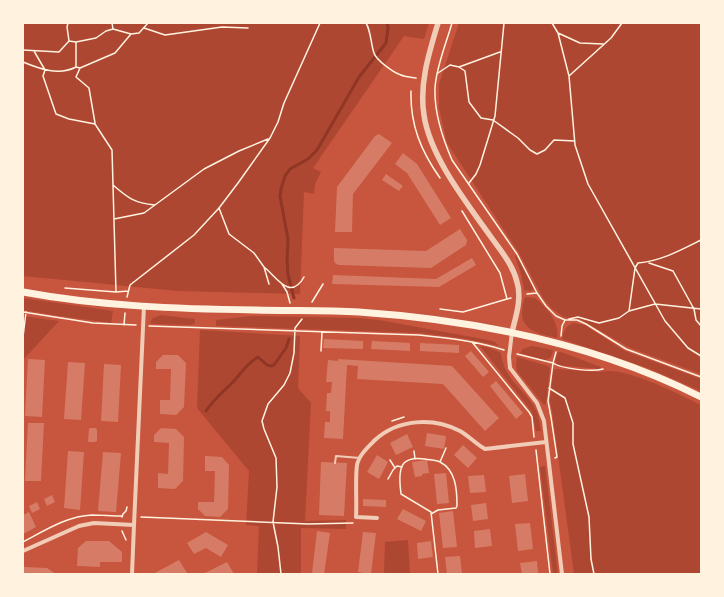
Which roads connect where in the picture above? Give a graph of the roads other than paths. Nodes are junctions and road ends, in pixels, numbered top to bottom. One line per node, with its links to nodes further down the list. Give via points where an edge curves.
1 (438, 23): 4 (street, via 428,54 424,79 424,117 438,157 499,248 518,282 520,296)
2 (23, 292): 3 (main road, via 90,302)
3 (144, 306): 4 (main road, via 359,312 457,322); 10 (street)
4 (512, 332): 5 (main road, via 594,354); 6 (street, via 510,368 539,408 544,421)
5 (701, 397)
6 (546, 442): 7 (street, via 485,449 453,428 428,422 414,422 380,435); 13 (street)
7 (360, 458): 8 (lane, via 336,456); 9 (street, via 357,464 356,517)
8 (335, 463)
9 (377, 518)
10 (134, 525): 11 (street, via 94,523 79,526); 12 (street)
11 (23, 551)
12 (132, 574)
13 (562, 574)

